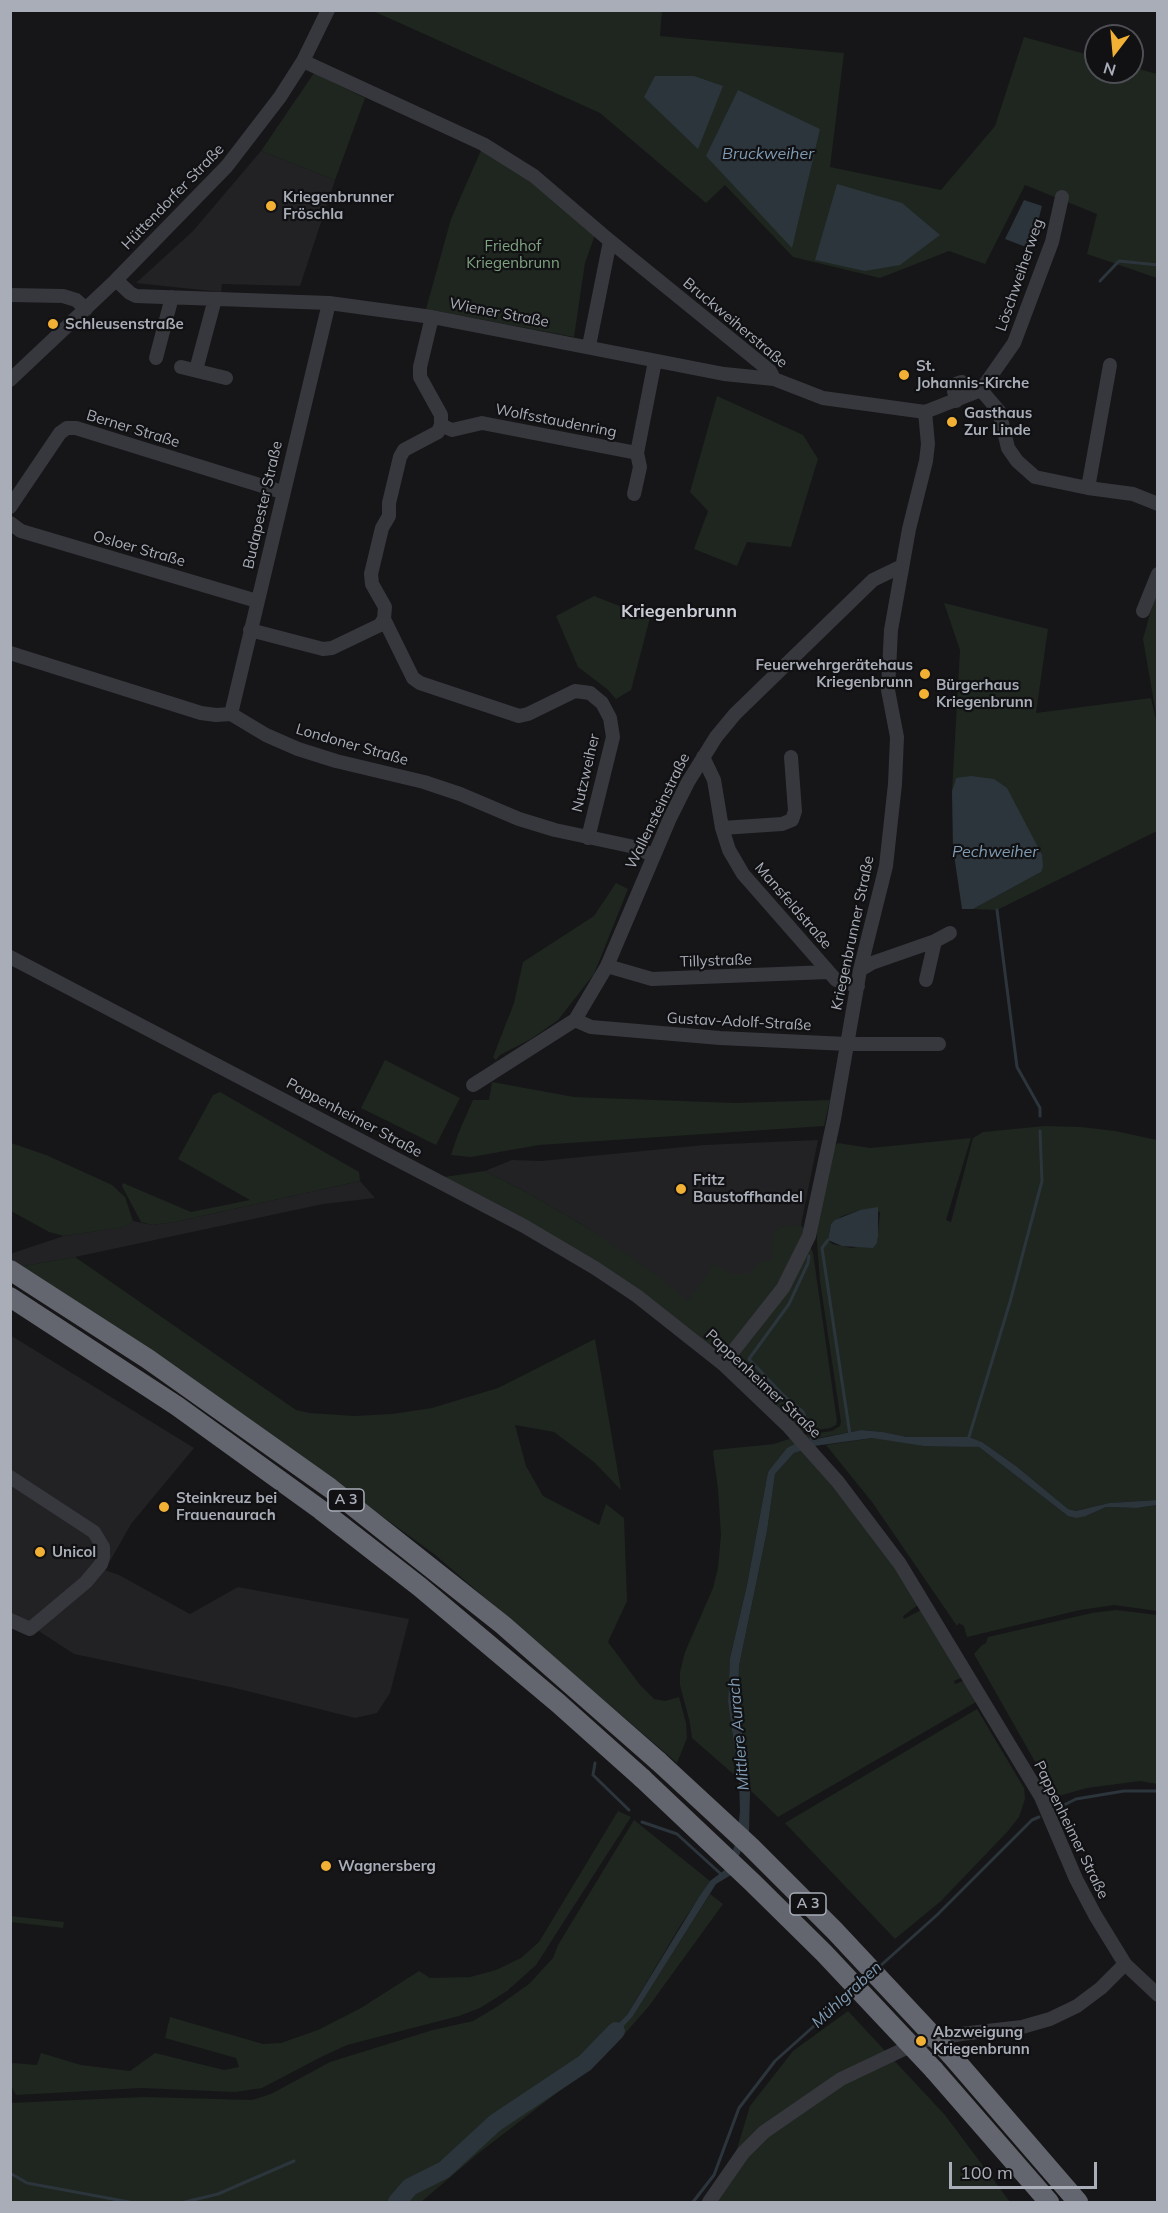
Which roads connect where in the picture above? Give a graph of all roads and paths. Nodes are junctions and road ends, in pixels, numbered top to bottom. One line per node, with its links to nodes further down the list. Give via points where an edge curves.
1 (328, 10): 2 (street, Hüttendorfer Straße)
2 (303, 61): 4 (street, Bruckweiherstraße, via 483,144 534,176); 5 (street, Hüttendorfer Straße, via 227,166)
3 (1062, 197): 21 (street, Löschweiherweg, via 1052,242 1014,343)
4 (610, 241): 12 (street); 19 (street, Bruckweiherstraße, via 770,371)
5 (116, 280): 7 (street, Wiener Straße, via 136,296); 10 (street, Hüttendorfer Straße)
6 (10, 295): 10 (street, via 63,296)
7 (172, 297): 8 (street, Wiener Straße); 13 (street)
8 (215, 299): 9 (street, Wiener Straße); 17 (street)
9 (329, 303): 11 (street, Wiener Straße); 26 (street, Budapester Straße)
10 (86, 309): 20 (street, Hüttendorfer Straße)
11 (432, 317): 12 (street, Wiener Straße); 23 (street, via 420,377 441,415)
12 (589, 346): 14 (street, Wiener Straße)
13 (156, 358)
14 (655, 361): 19 (street, Wiener Straße); 24 (street)
15 (1110, 365): 25 (street)
16 (181, 367): 17 (street)
17 (196, 370): 18 (street)
18 (226, 378)
19 (774, 379): 22 (street, Bruckweiherstraße, via 823,398)
20 (10, 380)
21 (980, 391): 22 (street, via 962,382 956,384 956,401); 25 (street, via 999,411 1008,448 1017,461 1035,477)
22 (925, 412): 31 (street, Kriegenbrunner Straße, via 926,461)
23 (441, 425): 24 (street, Wolfsstaudenring, via 452,430 482,423); 35 (street, via 438,432 404,450 400,457 389,516 382,528 371,574 385,607)
24 (637, 453): 27 (street, via 640,466)
25 (1088, 488): 28 (street, via 1133,494)
26 (282, 492): 29 (street, Berner Straße, via 67,428); 33 (street, Budapester Straße)
27 (634, 494)
28 (1158, 504)
29 (10, 507)
30 (11, 524): 33 (street, Osloer Straße, via 21,531)
31 (902, 566): 40 (street, Wallensteinstraße, via 873,580 840,611 735,714); 48 (street, Kriegenbrunner Straße, via 888,658 888,690 897,737 895,784 886,866)
32 (1158, 574): 34 (street)
33 (257, 601): 36 (street, Budapester Straße)
34 (1143, 611)
35 (384, 619): 36 (street, via 380,625 323,649); 42 (street, Nutzweiher, via 413,678 420,683 519,716 572,692 594,696 605,708 613,731)
36 (250, 630): 38 (street, Budapester Straße)
37 (10, 653): 38 (street, Londoner Straße, via 201,713)
38 (231, 714): 42 (street, Londoner Straße, via 298,749 424,782 519,819)
39 (791, 756): 41 (street, via 795,811 792,820)
40 (703, 757): 41 (street, Mansfeldstraße, via 714,780); 43 (street, Wallensteinstraße)
41 (722, 828): 49 (street, Mansfeldstraße, via 743,874)
42 (588, 838): 43 (street, Londoner Straße)
43 (653, 855): 47 (street, Wallensteinstraße)
44 (950, 933): 45 (street)
45 (935, 941): 48 (street); 50 (street)
46 (10, 957): 58 (street, Pappenheimer Straße, via 524,1226 595,1268)
47 (607, 966): 49 (street, Tillystraße, via 652,979); 52 (street, Wallensteinstraße)
48 (860, 970): 51 (street, Kriegenbrunner Straße)
49 (828, 972): 51 (street, Mansfeldstraße, via 836,980)
50 (926, 980)
51 (858, 986): 53 (street, Kriegenbrunner Straße)
52 (575, 1020): 53 (street, Gustav-Adolf-Straße, via 591,1027 625,1031); 55 (street, Wallensteinstraße)
53 (847, 1044): 54 (street, Gustav-Adolf-Straße); 58 (street, Kriegenbrunner Straße, via 809,1236 783,1287)
54 (939, 1044)
55 (473, 1084)
56 (10, 1269): 65 (highway, A 3, bridge, via 148,1359 330,1488 503,1625 658,1761 835,1931 951,2055)
57 (10, 1297): 64 (highway, A 3, bridge, via 168,1400 321,1510 558,1703 824,1953 934,2070)
58 (723, 1364): 61 (street, Pappenheimer Straße, via 789,1427 838,1482 900,1564 1041,1797 1076,1879)
59 (10, 1477): 60 (street, via 94,1532 103,1547 101,1564 86,1582 30,1629)
60 (10, 1620)
61 (1125, 1964): 62 (street, Pappenheimer Straße); 63 (street, via 1077,2006 1050,2019 1022,2027 921,2041 841,2079 764,2132 742,2153)
62 (1158, 1995)
63 (709, 2202)
64 (1049, 2202)
65 (1078, 2202)

